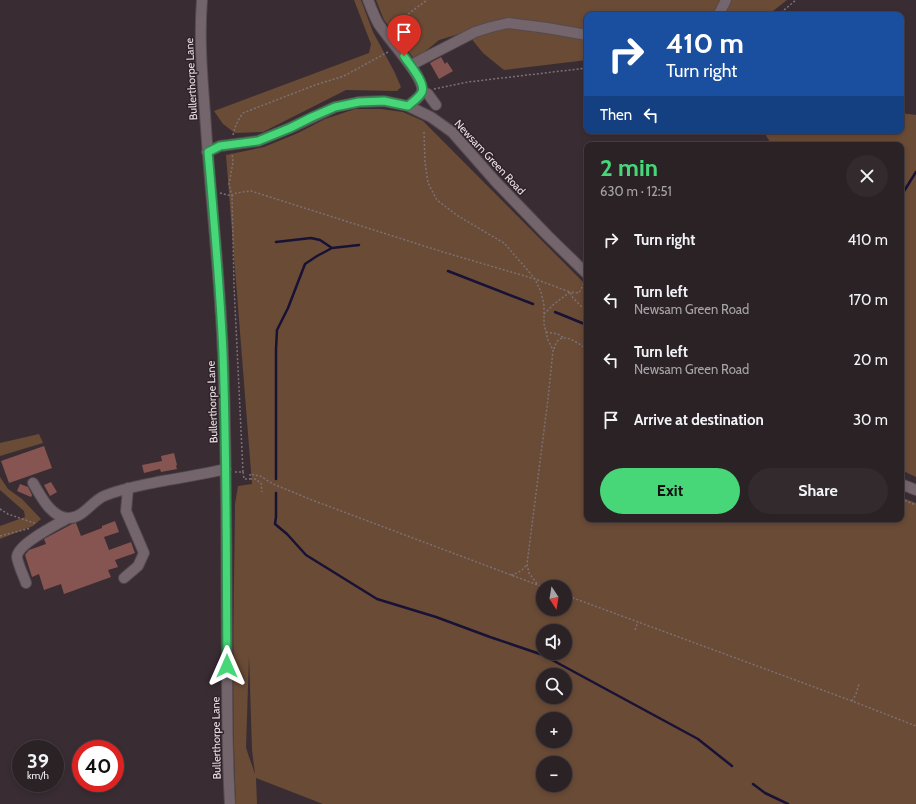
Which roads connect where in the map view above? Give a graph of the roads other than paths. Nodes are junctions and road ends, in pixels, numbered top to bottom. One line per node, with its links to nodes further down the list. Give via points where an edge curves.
1 (202, 0): 10 (street, Bullerthorpe Lane, via 201,48)
2 (368, 0): 6 (street, via 378,23)
3 (726, 0): 4 (street)
4 (720, 12)
5 (584, 34): 6 (street, via 508,23 475,32)
6 (411, 65): 7 (street, via 422,83)
7 (422, 91): 8 (street, via 428,94); 9 (street)
8 (436, 105)
9 (408, 106): 10 (street, Newsam Green Road, via 384,101 359,102 335,107 258,141 220,146); 11 (street, Newsam Green Road, via 431,117 452,132 511,198)
10 (208, 152): 12 (street, Bullerthorpe Lane, via 223,353)
11 (584, 271)
12 (226, 471): 15 (street); 20 (street, Bullerthorpe Lane)
13 (33, 483): 17 (street, via 51,509 61,517)
14 (904, 485): 16 (street)
15 (128, 488): 17 (street, via 103,496 79,516); 18 (street, via 126,511 144,553 138,566)
16 (916, 490)
17 (68, 518): 19 (street, via 36,536 18,552 17,557)
18 (124, 578)
19 (26, 583)
20 (230, 804)

